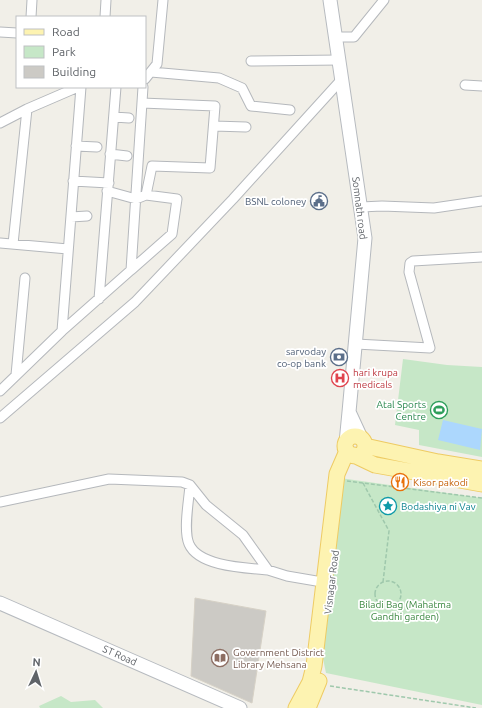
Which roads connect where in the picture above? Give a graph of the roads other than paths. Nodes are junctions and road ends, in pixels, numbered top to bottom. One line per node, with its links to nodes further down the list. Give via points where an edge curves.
1 (32, 0): 6 (street)
2 (106, 0): 7 (street)
3 (163, 0): 13 (street, via 158,64)
4 (330, 0): 10 (main road, Somnath road)
5 (384, 0): 10 (street, via 354,37)
6 (30, 16)
7 (105, 16)
8 (0, 32): 9 (street)
9 (16, 33)
10 (336, 37): 11 (main road, Somnath road)
11 (340, 60): 12 (street); 14 (main road, Somnath road)
12 (251, 61)
13 (148, 75): 23 (street, via 219,78 242,88 251,106)
14 (342, 79): 38 (main road, Somnath road); 52 (street, via 135,302)
15 (465, 85): 16 (street)
16 (482, 86)
17 (77, 88): 22 (street)
18 (79, 88): 29 (street)
19 (116, 88): 24 (street)
20 (143, 88): 21 (street)
21 (142, 103): 27 (street, via 215,106); 36 (street)
22 (27, 109): 26 (street); 42 (street)
23 (290, 110)
24 (114, 117): 25 (street); 31 (street)
25 (129, 118)
26 (0, 123)
27 (214, 126): 28 (street); 35 (street, via 210,168 152,166)
28 (246, 127)
29 (76, 146): 30 (street); 33 (street)
30 (97, 147)
31 (110, 154): 32 (street); 34 (street)
32 (127, 156)
33 (73, 181): 34 (street); 39 (street)
34 (108, 187): 36 (street); 47 (street)
35 (146, 195): 36 (street); 45 (street, via 177,199 172,234)
36 (136, 199): 45 (street)
37 (482, 201): 38 (street, via 434,208)
38 (361, 207): 49 (main road, Somnath road, via 365,238)
39 (71, 216): 40 (street); 43 (street)
40 (87, 216)
41 (0, 243): 42 (street)
42 (13, 244): 43 (street)
43 (68, 249): 48 (street)
44 (482, 257): 49 (street, via 410,263 410,272 430,348)
45 (132, 270): 47 (street)
46 (25, 278): 50 (street)
47 (99, 299): 48 (street)
48 (62, 331): 50 (street)
49 (356, 344): 53 (main road, Somnath road, via 349,412)
50 (16, 375): 51 (street)
51 (0, 390)
52 (0, 418)
53 (354, 448): 54 (main road); 55 (main road, via 375,465); 59 (main road, Visnagar Road, via 342,480); 59 (main road, via 337,474)
54 (482, 469)
55 (482, 484)
56 (190, 485): 57 (street, via 182,482 108,479); 58 (street, via 206,505 243,535); 58 (street, via 187,530 188,543 192,549 212,562)
57 (0, 502)
58 (268, 570): 59 (street)
59 (328, 583): 64 (main road, via 310,682); 65 (main road, Visnagar Road, via 318,685)
60 (0, 603): 63 (main road, ST Road)
61 (0, 610): 62 (main road, ST Road)
62 (226, 708)
63 (240, 708)
64 (296, 708)
65 (308, 708)

